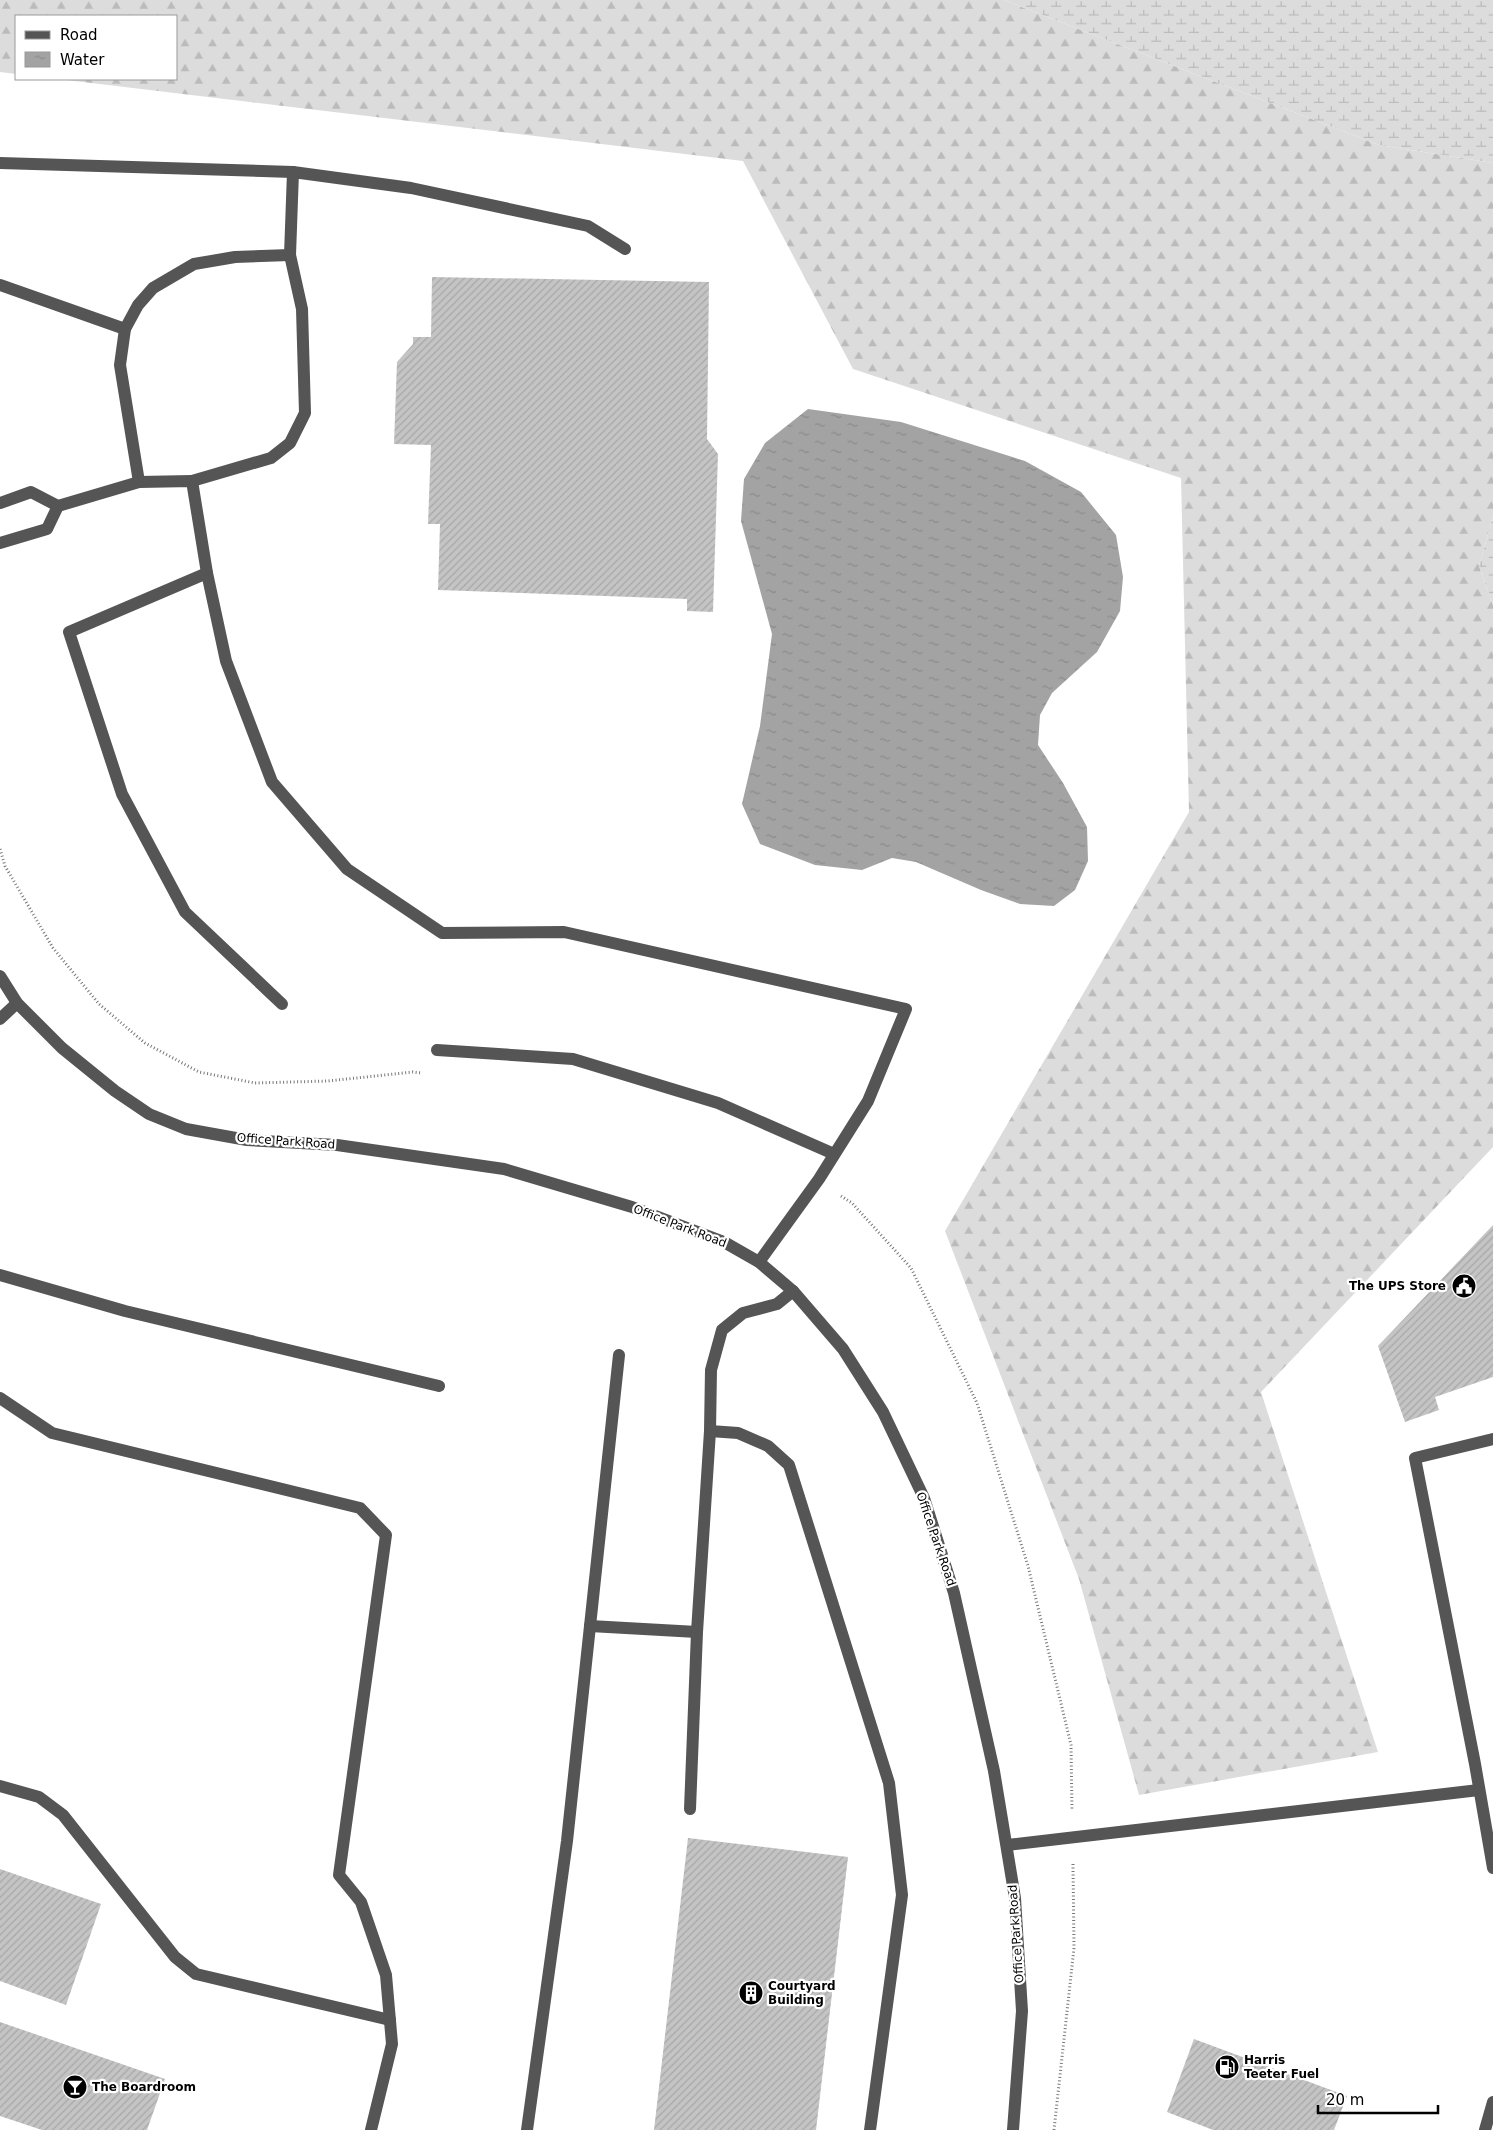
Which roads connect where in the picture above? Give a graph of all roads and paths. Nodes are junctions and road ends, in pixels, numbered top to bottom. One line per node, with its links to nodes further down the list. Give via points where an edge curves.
1 (0, 163): 2 (street)
2 (293, 172): 3 (street, via 411,188 588,226); 4 (street)
3 (625, 249)
4 (290, 255): 6 (street, via 235,257 194,264 153,288 138,305); 7 (street, via 302,309 305,413 290,443 271,458)
5 (0, 285): 6 (street)
6 (125, 329): 8 (street, via 120,365)
7 (192, 481): 8 (street); 12 (street)
8 (139, 482): 10 (street)
9 (0, 504): 10 (street, via 31,492)
10 (58, 506): 11 (street, via 47,529)
11 (0, 543)
12 (207, 574): 15 (street, via 69,632 122,794 185,912); 18 (street, via 226,661 272,782 347,869 442,933 564,932 906,1009 868,1101)
13 (0, 976): 14 (street, Office Park Road)
14 (17, 1003): 16 (street); 19 (street, Office Park Road, via 62,1048 115,1091 149,1114 186,1129 247,1140 337,1145 504,1169 632,1207 724,1242)
15 (282, 1004)
16 (0, 1020)
17 (436, 1050): 18 (street, via 574,1059 718,1103)
18 (834, 1154): 19 (street)
19 (759, 1262): 21 (street, Office Park Road)
20 (0, 1275): 23 (street, via 125,1311)
21 (793, 1291): 25 (street, via 778,1304 743,1313 722,1330 712,1370); 32 (street, Office Park Road, via 848,1357 883,1412 924,1498 954,1593 994,1771)
22 (619, 1355): 27 (street)
23 (439, 1386)
24 (0, 1398): 34 (street, via 52,1433 360,1508 386,1536 339,1875 361,1902 386,1975)
25 (710, 1431): 28 (street); 38 (street, via 738,1433 768,1446 789,1465 889,1783 902,1895)
26 (1493, 1439): 30 (street, via 1415,1458)
27 (590, 1626): 28 (street); 37 (street, via 567,1841)
28 (697, 1632): 31 (street)
29 (0, 1786): 34 (street, via 38,1798 63,1816 175,1957 196,1974)
30 (1479, 1790): 32 (street); 33 (street)
31 (690, 1809)
32 (1007, 1845): 39 (street, Office Park Road, via 1015,1898 1022,2011)
33 (1493, 1868)
34 (390, 2020): 36 (street, via 392,2044)
35 (1493, 2102): 40 (street)
36 (371, 2130)
37 (527, 2130)
38 (870, 2130)
39 (1013, 2130)
40 (1485, 2130)

